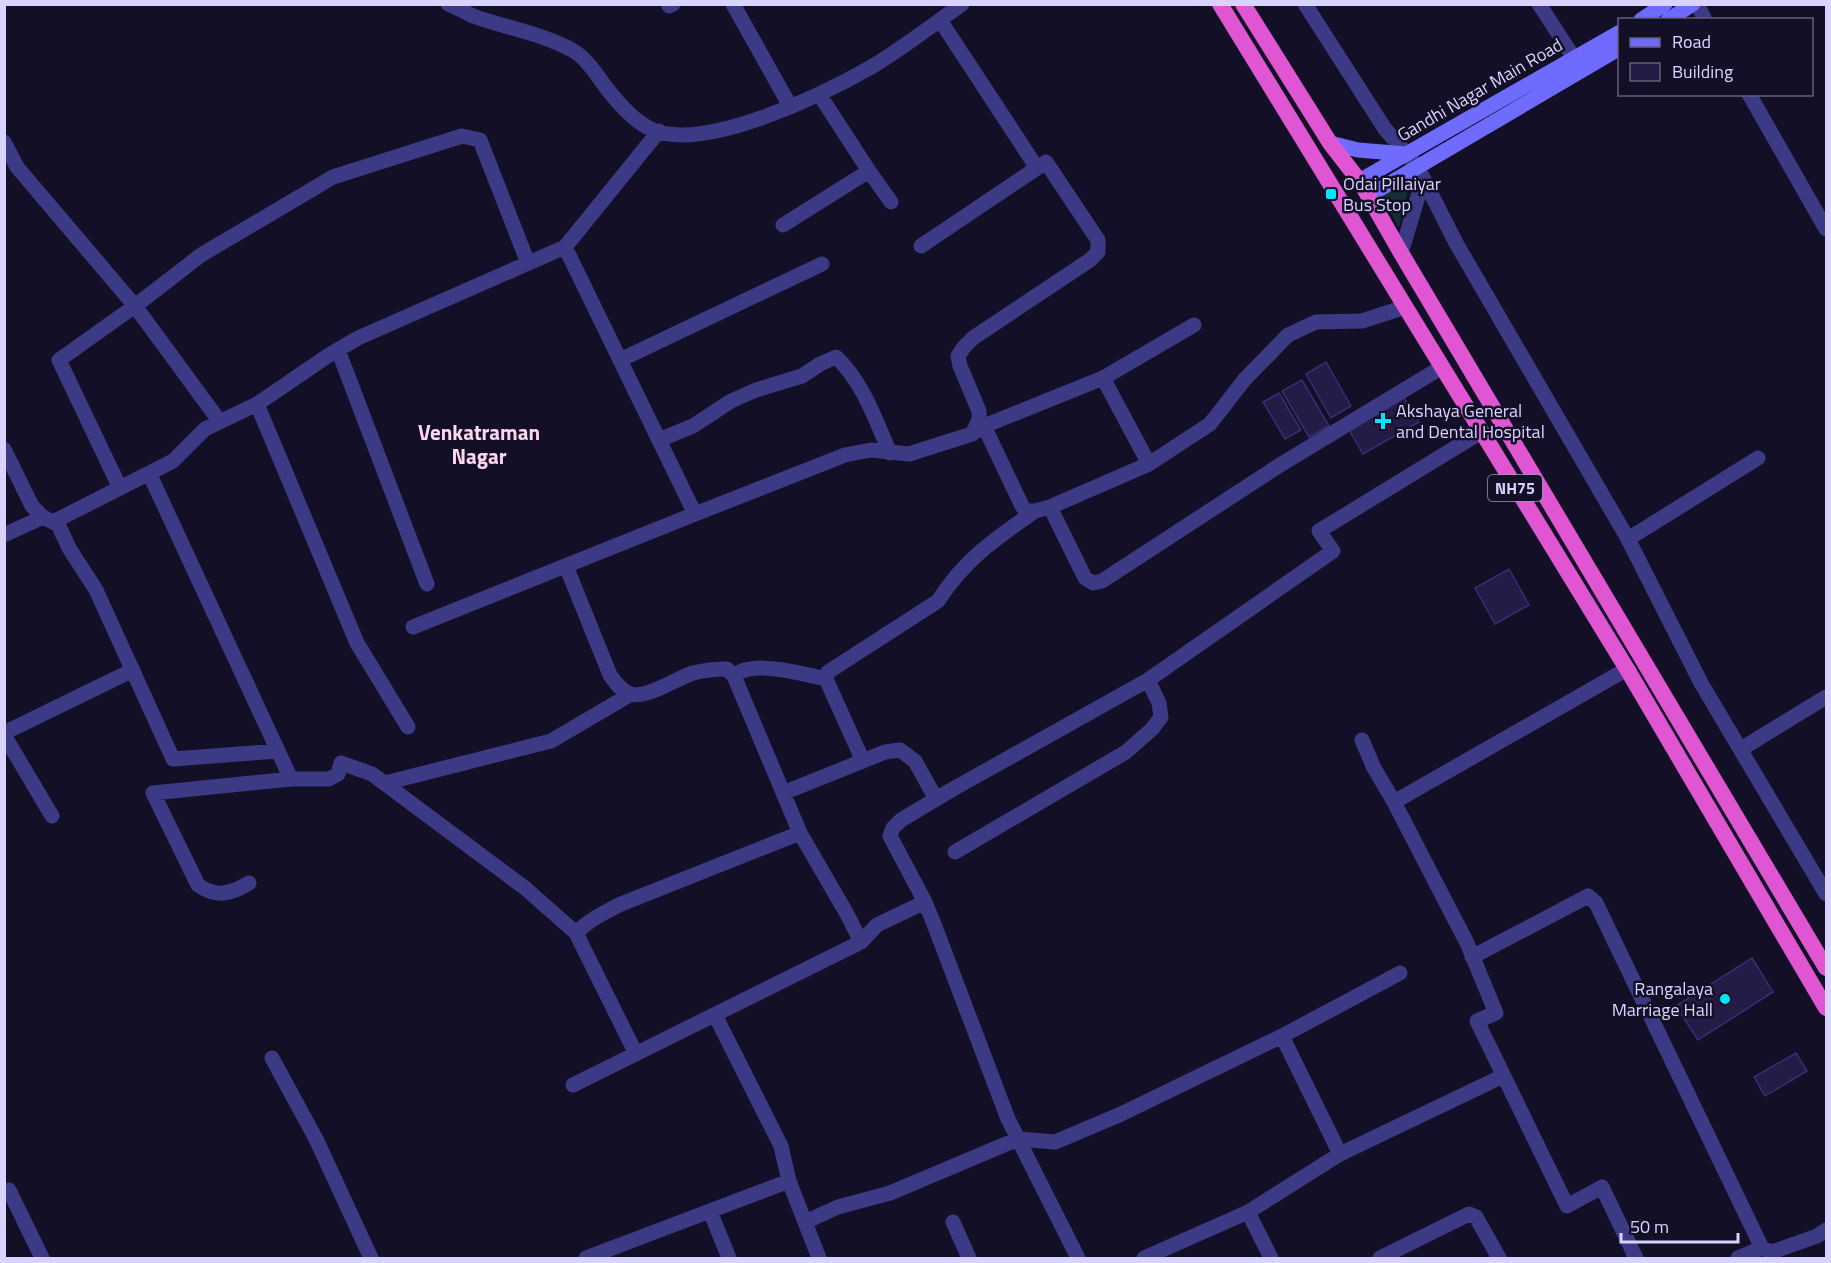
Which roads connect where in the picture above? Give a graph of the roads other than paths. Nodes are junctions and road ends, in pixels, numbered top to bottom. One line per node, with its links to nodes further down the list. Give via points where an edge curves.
1 (448, 4): 11 (street)
2 (487, 4): 11 (street)
3 (733, 4): 21 (street)
4 (962, 4): 15 (street)
5 (1220, 4): 30 (highway, NH75)
6 (1243, 4): 24 (highway, NH75)
7 (1305, 4): 25 (street, via 1384,129)
8 (1539, 4): 18 (street)
9 (1665, 4): 12 (main road)
10 (1695, 4): 13 (main road); 14 (street)
11 (474, 16): 22 (street, via 573,51 591,66 628,114 649,129)
12 (1644, 18)
13 (1671, 18)
14 (1704, 18)
15 (940, 20): 19 (street, via 873,66); 26 (street)
16 (1618, 33): 18 (main road, Gandhi Nagar Main Road)
17 (1618, 49): 28 (main road, Gandhi Nagar Main Road)
18 (1574, 58): 25 (main road, Gandhi Nagar Main Road)
19 (819, 94): 21 (street); 27 (street)
20 (1750, 96): 33 (street)
21 (790, 106): 22 (street, via 715,132 672,135)
22 (659, 131): 35 (street)
23 (4, 142): 39 (street, via 17,166)
24 (1330, 143): 25 (main road); 29 (highway, NH75)
25 (1407, 154): 28 (street); 29 (main road, Gandhi Nagar Main Road)
26 (1037, 168): 34 (street); 48 (street, via 1046,162 1098,240 1098,252 964,347 958,356 979,411)
27 (868, 171): 31 (street); 32 (street)
28 (1420, 174): 29 (main road, Gandhi Nagar Main Road); 36 (street); 61 (street)
29 (1363, 187): 30 (highway); 36 (highway, NH75)
30 (1339, 196): 40 (highway, NH75)
31 (891, 202)
32 (783, 225)
33 (1827, 229)
34 (921, 246)
35 (565, 247): 37 (street); 43 (street)
36 (1401, 253): 92 (highway, NH75)
37 (528, 263): 39 (street, via 480,140 462,136 333,177 201,255); 42 (street)
38 (822, 264): 43 (street)
39 (135, 306): 47 (street); 56 (street, via 59,360)
40 (1406, 307): 44 (highway, NH75); 54 (street, via 1362,321 1316,322 1288,335 1245,379 1210,424)
41 (1194, 325): 45 (street)
42 (338, 350): 46 (street); 63 (street)
43 (620, 360): 50 (street)
44 (1442, 367): 49 (highway, NH75); 57 (street, via 1280,465 1102,581 1093,583 1085,578)
45 (1103, 378): 48 (street); 54 (street)
46 (257, 404): 47 (street); 72 (street, via 357,644)
47 (220, 422): 55 (street, via 205,429 173,461)
48 (978, 430): 52 (street, via 909,454); 57 (street, via 1026,511)
49 (1481, 432): 65 (highway, NH75); 69 (street, via 1319,531 1332,551)
50 (659, 440): 52 (street, via 693,426 731,401 802,376 836,357 859,384); 58 (street)
51 (4, 449): 59 (street, via 32,506)
52 (890, 453): 58 (street, via 871,450 845,455)
53 (1758, 458): 61 (street)
54 (1149, 464): 57 (street)
55 (150, 473): 56 (street); 76 (street)
56 (120, 488): 59 (street)
57 (1042, 509): 68 (street, via 1005,531 971,559 938,601 828,672)
58 (695, 514): 62 (street)
59 (50, 518): 60 (street); 66 (street, via 96,590)
60 (4, 535)
61 (1628, 538): 75 (street, via 1701,683)
62 (566, 566): 64 (street); 70 (street, via 610,675)
63 (427, 584)
64 (413, 627)
65 (1626, 669): 82 (street); 94 (highway, NH75)
66 (133, 670): 73 (street); 76 (street, via 172,759)
67 (734, 676): 68 (street, via 750,669 782,670); 70 (street, via 727,669 713,669 692,673 643,694); 80 (street)
68 (826, 679): 77 (street)
69 (1148, 680): 81 (street); 85 (street, via 1161,717 1141,739 1126,752)
70 (631, 694): 79 (street, via 551,741)
71 (1827, 697): 75 (street)
72 (408, 727)
73 (4, 734): 83 (street)
74 (1362, 740): 82 (street)
75 (1741, 749): 87 (street)
76 (278, 751): 78 (street)
77 (863, 761): 80 (street); 81 (street, via 900,750 915,761)
78 (291, 779): 79 (street, via 329,779 338,774 341,763); 86 (street, via 153,794 198,885 214,894 238,890)
79 (385, 783): 89 (street, via 525,888)
80 (783, 793): 84 (street)
81 (936, 799): 88 (street, via 901,820 890,836)
82 (1394, 802): 91 (street)
83 (52, 816)
84 (800, 833): 89 (street, via 621,904 585,923); 90 (street)
85 (955, 852)
86 (249, 883)
87 (1827, 894)
88 (925, 902): 90 (street, via 877,925); 101 (street)
89 (576, 933): 97 (street)
90 (861, 942): 95 (street)
91 (1472, 957): 99 (street, via 1496,1013 1477,1021); 110 (street, via 1588,896 1596,903)
92 (1827, 968)
93 (1400, 973): 96 (street)
94 (1827, 1008)
95 (715, 1014): 97 (street); 103 (street, via 781,1146)
96 (1282, 1036): 101 (street, via 1055,1142); 102 (street)
97 (636, 1054): 100 (street)
98 (272, 1058): 112 (street, via 316,1139)
99 (1503, 1076): 102 (street); 122 (street, via 1567,1206 1602,1187)
100 (573, 1085)
101 (1018, 1139): 107 (street, via 890,1193 838,1207); 117 (street)
102 (1340, 1154): 106 (street)
103 (789, 1181): 105 (street); 107 (street)
104 (4, 1192): 111 (street, via 9,1190)
105 (710, 1211): 113 (street); 114 (street)
106 (1248, 1212): 118 (street); 119 (street)
107 (805, 1222): 115 (street)
108 (953, 1222): 116 (street)
109 (1827, 1230): 110 (street, via 1772,1252)
110 (1762, 1248): 123 (street)
111 (42, 1258)
112 (371, 1258)
113 (586, 1258)
114 (729, 1258)
115 (819, 1258)
116 (969, 1258)
117 (1078, 1258)
118 (1144, 1258)
119 (1271, 1258)
120 (1380, 1258): 121 (street, via 1469,1214 1476,1217)
121 (1499, 1258)
122 (1636, 1258)
123 (1738, 1258)

